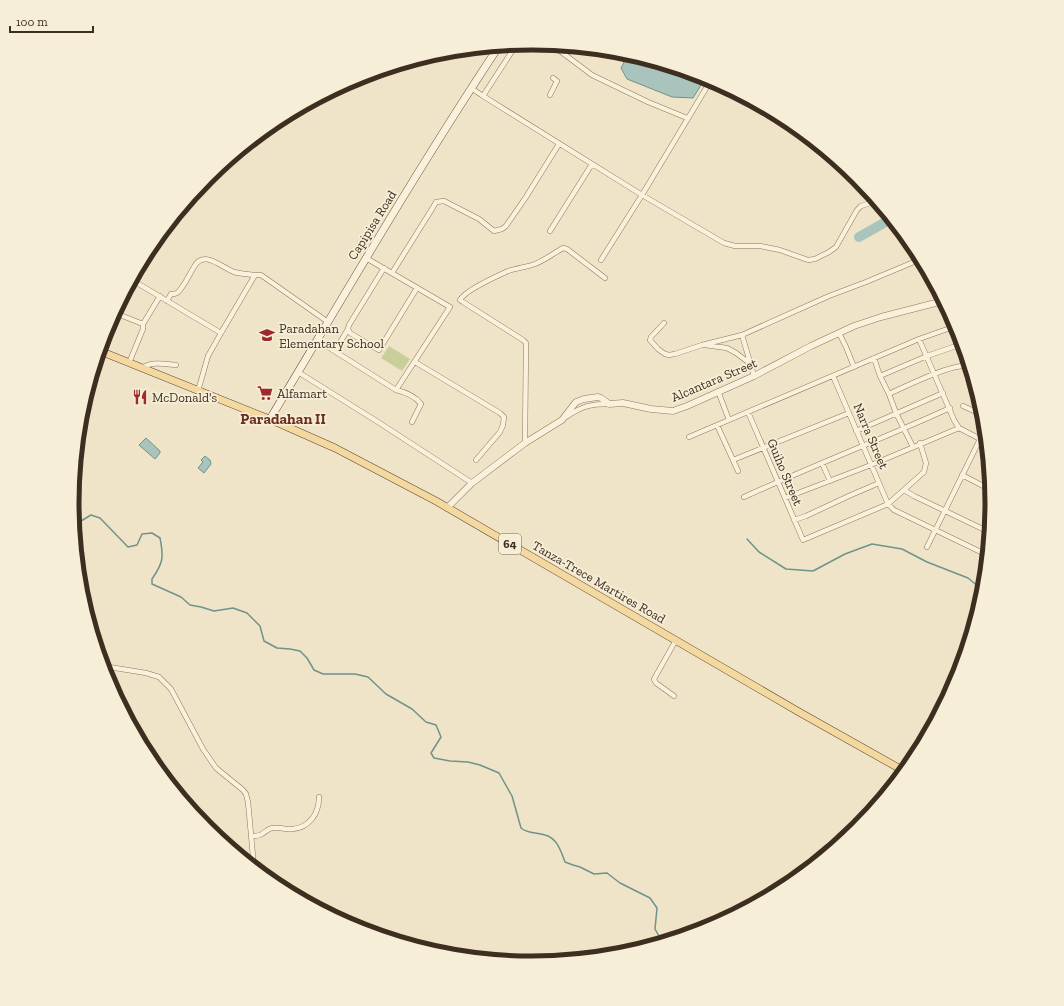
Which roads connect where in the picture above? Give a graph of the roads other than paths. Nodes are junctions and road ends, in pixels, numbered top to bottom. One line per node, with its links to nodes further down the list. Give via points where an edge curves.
1 (512, 51): 8 (street)
2 (564, 51): 9 (street, via 592,75)
3 (495, 52): 6 (main road, Capipisa Road)
4 (552, 78): 7 (street, via 557,81)
5 (708, 85): 9 (street)
6 (472, 88): 8 (street); 15 (main road, Capipisa Road)
7 (550, 95)
8 (483, 96): 10 (street)
9 (687, 118): 12 (street)
10 (559, 144): 11 (street); 19 (street, via 506,226 494,232 479,219 444,201 436,202)
11 (592, 164): 12 (street); 14 (street)
12 (642, 195): 13 (street, via 724,243 780,250 808,260 836,247 857,210); 16 (street)
13 (872, 202)
14 (550, 231)
15 (366, 258): 18 (street); 28 (main road, Capipisa Road)
16 (601, 260)
17 (915, 261): 35 (street)
18 (384, 268): 19 (street); 32 (street)
19 (392, 273): 23 (street)
20 (255, 275): 25 (street, via 241,274 209,259 201,259 196,262 178,292 171,294); 28 (street, via 261,275); 33 (street)
21 (605, 278): 76 (street, via 563,248 535,264 490,279 460,300 526,343)
22 (137, 283): 24 (street)
23 (417, 288): 32 (street, via 380,350 350,333); 44 (street, via 450,307)
24 (160, 296): 25 (street); 30 (street)
25 (167, 301): 33 (street)
26 (938, 302): 34 (street, Alcantara Street, via 881,317)
27 (120, 315): 30 (street)
28 (328, 322): 51 (main road, Capipisa Road)
29 (664, 323): 37 (street, via 650,338 660,351 669,355)
30 (144, 324): 45 (street)
31 (950, 328): 36 (street)
32 (348, 329): 40 (street)
33 (221, 333): 57 (street, via 208,356)
34 (839, 333): 49 (street); 53 (street, Alcantara Street)
35 (742, 335): 37 (street); 46 (street)
36 (919, 339): 42 (street); 43 (street)
37 (702, 345): 46 (street, via 727,348)
38 (957, 346): 42 (street)
39 (328, 347): 40 (street)
40 (335, 351): 56 (street)
41 (105, 353): 45 (main road, Tanza-Trece Martires Road / 64)
42 (926, 356): 52 (street); 55 (street)
43 (874, 358): 49 (street); 55 (street)
44 (414, 362): 56 (street); 81 (street, via 504,417 500,432)
45 (129, 363): 50 (main road, Tanza-Trece Martires Road / 64)
46 (750, 364): 53 (street)
47 (176, 365): 50 (street, via 155,363)
48 (964, 365): 52 (street)
49 (854, 367): 54 (street)
50 (142, 368): 57 (main road, Tanza-Trece Martires Road / 64)
51 (298, 372): 67 (main road, Capipisa Road); 90 (street)
52 (935, 374): 59 (street); 60 (street)
53 (754, 376): 58 (street, Alcantara Street)
54 (833, 376): 63 (street); 65 (street, Narra Street)
55 (880, 376): 60 (street)
56 (396, 390): 69 (street, via 405,392 421,404)
57 (198, 391): 67 (main road, Tanza-Trece Martires Road / 64)
58 (718, 391): 68 (street); 76 (street, Alcantara Street, via 673,411 623,403 609,404 598,397 584,399 576,402 562,420)
59 (943, 393): 62 (street); 66 (street)
60 (889, 394): 66 (street)
61 (963, 406): 64 (street)
62 (950, 408): 71 (street); 72 (street)
63 (748, 412): 68 (street); 79 (street, Guiho Street)
64 (975, 412)
65 (849, 413): 73 (street, Narra Street); 79 (street)
66 (896, 413): 72 (street); 73 (street)
67 (270, 419): 96 (main road, Tanza-Trece Martires Road / 64, via 335,448)
68 (729, 420): 70 (street)
69 (412, 422)
70 (717, 425): 74 (street); 82 (street)
71 (959, 428): 75 (street); 77 (street)
72 (904, 429): 78 (street); 80 (street)
73 (856, 430): 78 (street, Narra Street)
74 (689, 437)
75 (980, 439): 86 (street)
76 (525, 443): 90 (street, Alcantara Street)
77 (920, 444): 80 (street); 92 (street, via 926,467 924,472)
78 (863, 446): 83 (street); 84 (street, Narra Street)
79 (763, 447): 82 (street); 88 (street, Guiho Street)
80 (913, 447): 84 (street)
81 (476, 460)
82 (733, 460): 85 (street)
83 (822, 463): 87 (street); 88 (street)
84 (871, 465): 87 (street); 89 (street, Narra Street)
85 (738, 472)
86 (962, 475): 91 (street); 97 (street)
87 (830, 481): 94 (street)
88 (778, 482): 93 (street); 94 (street, Guiho Street)
89 (879, 483): 95 (street, Narra Street); 98 (street)
90 (472, 484): 96 (street, Alcantara Street)
91 (984, 487)
92 (904, 490): 95 (street); 97 (street)
93 (744, 497)
94 (785, 498): 98 (street, Guiho Street)
95 (888, 504): 98 (street, Guiho Street, via 803,540); 99 (street, via 894,510)
96 (447, 508): 103 (main road, Tanza-Trece Martires Road / 64)
97 (945, 511): 99 (street); 100 (street)
98 (794, 520)
99 (935, 530): 101 (street); 102 (street)
100 (984, 530)
101 (927, 547)
102 (982, 553)
103 (676, 640): 105 (street, via 654,679 656,684); 106 (main road, Tanza-Trece Martires Road / 64)
104 (110, 667): 108 (street, via 158,677 171,689 216,768 246,794)
105 (674, 696)
106 (899, 768)
107 (319, 797): 108 (street, via 314,816 309,823 291,830 275,827 260,835)
108 (251, 836): 109 (street)
109 (253, 860)

